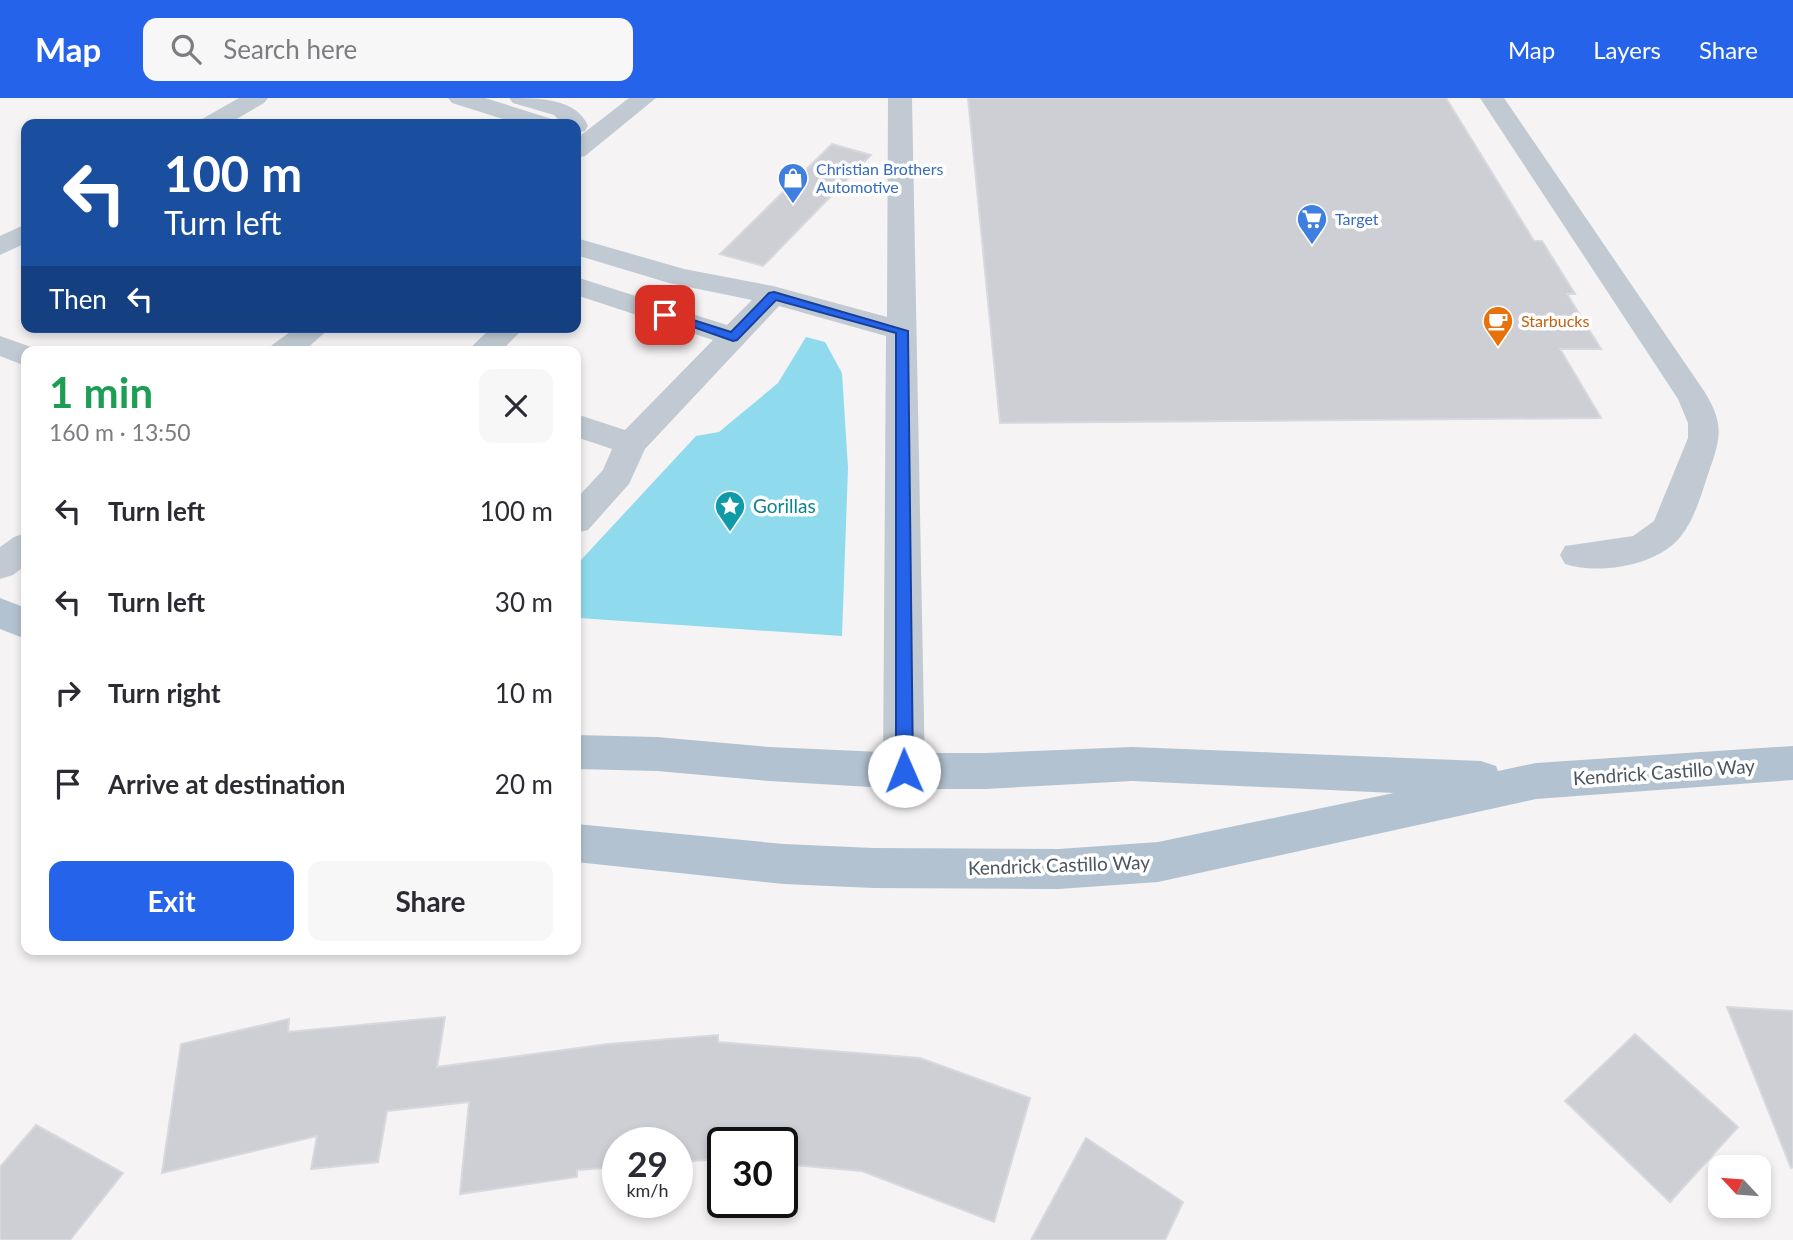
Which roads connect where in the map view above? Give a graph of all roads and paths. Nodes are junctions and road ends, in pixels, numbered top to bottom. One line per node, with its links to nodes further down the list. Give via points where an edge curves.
1 (256, 98): 8 (street)
2 (460, 98): 9 (street)
3 (521, 98): 7 (street)
4 (644, 98): 11 (street)
5 (900, 98): 21 (street)
6 (1492, 98): 33 (street, via 1693,398 1704,422 1701,451 1663,535 1632,550)
7 (572, 111): 10 (street)
8 (220, 119)
9 (527, 119)
10 (554, 119)
11 (581, 147)
12 (0, 213): 13 (street)
13 (21, 220)
14 (21, 235): 15 (street)
15 (0, 247)
16 (581, 248): 17 (street)
17 (606, 256): 18 (street); 20 (street, via 693,280)
18 (581, 269)
19 (581, 288): 24 (street)
20 (774, 295): 21 (street); 24 (street)
21 (902, 331): 39 (street)
22 (308, 333): 26 (street)
23 (503, 333): 27 (street)
24 (733, 337): 30 (street)
25 (0, 345): 28 (street)
26 (292, 346)
27 (488, 346)
28 (21, 354)
29 (581, 427): 30 (street)
30 (631, 444): 31 (street, via 617,476)
31 (581, 516)
32 (21, 550): 34 (street)
33 (1578, 555)
34 (0, 566)
35 (0, 612): 36 (main road)
36 (21, 622)
37 (581, 752): 39 (main road, Kendrick Castillo Way)
38 (1793, 763): 40 (main road, Kendrick Castillo Way)
39 (904, 771): 40 (main road, Kendrick Castillo Way, via 1132,764)
40 (1536, 781): 41 (main road, Kendrick Castillo Way, via 1158,862 1059,869 797,864)
41 (581, 843)

